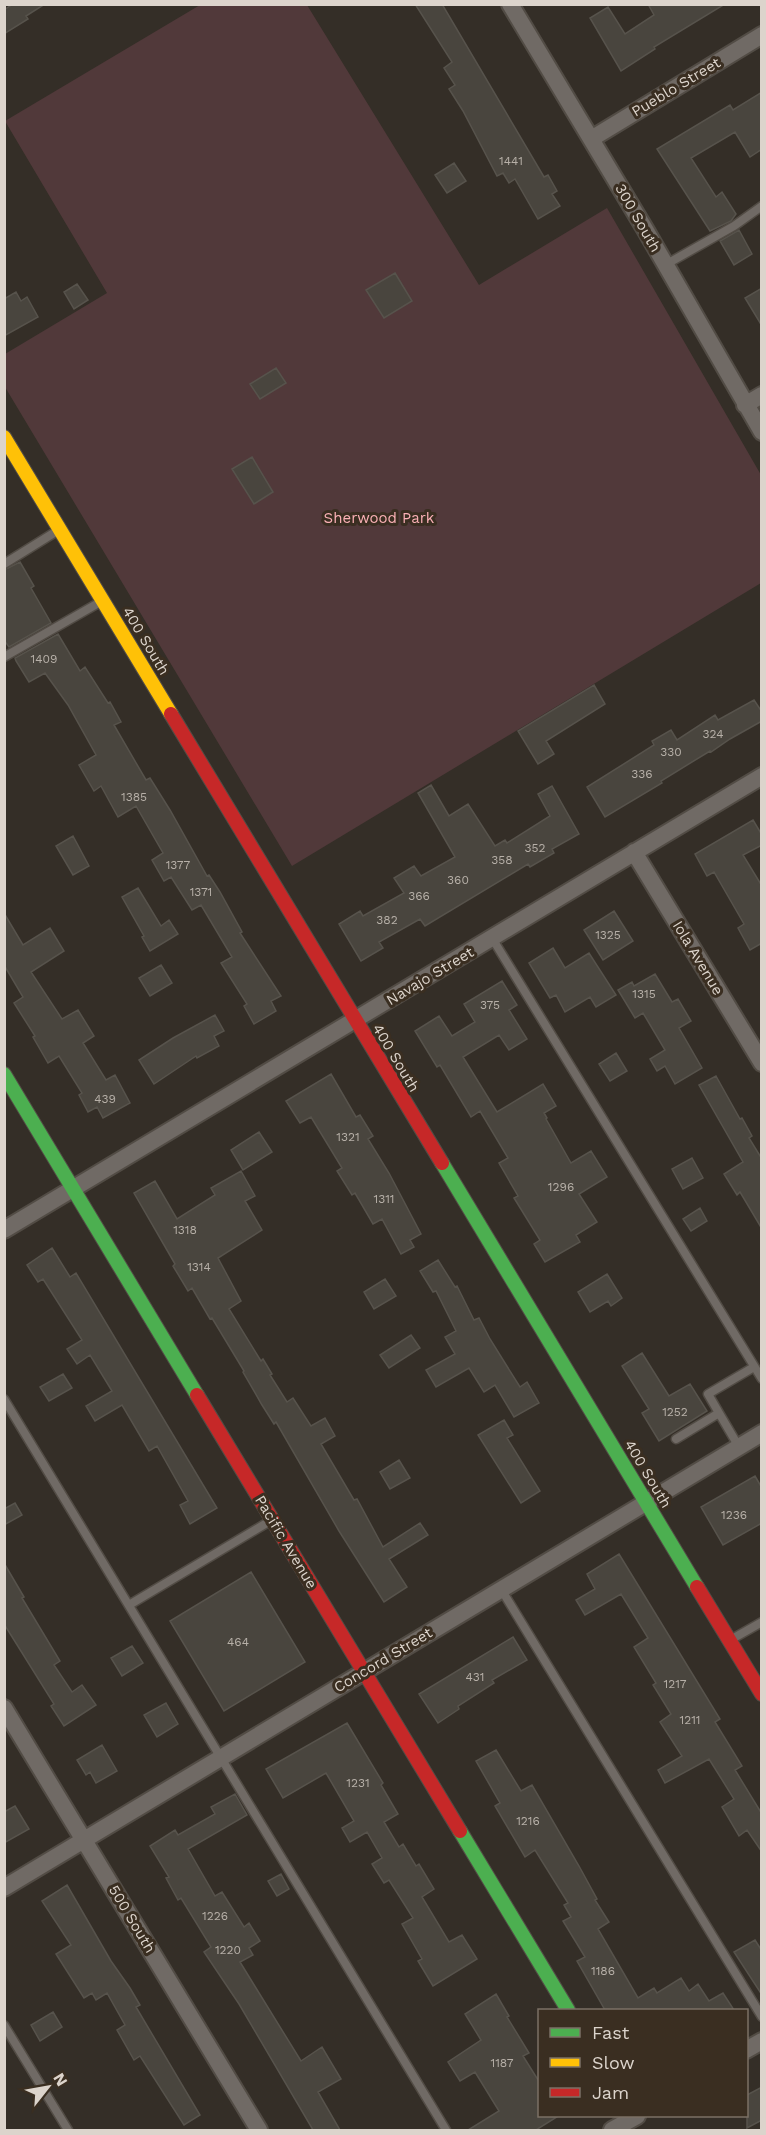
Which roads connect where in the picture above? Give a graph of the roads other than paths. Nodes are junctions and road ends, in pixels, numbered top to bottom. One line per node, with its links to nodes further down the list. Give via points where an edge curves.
1 (510, 4): 3 (street, 300 South)
2 (762, 35): 3 (street, Pueblo Street)
3 (591, 139): 5 (street, 300 South)
4 (762, 206): 5 (lane)
5 (665, 265): 7 (street, 300 South)
6 (762, 395): 7 (street)
7 (745, 405): 8 (street, 300 South)
8 (762, 432)
9 (4, 437): 10 (main road, 400 South)
10 (60, 530): 11 (lane); 12 (main road, 400 South)
11 (4, 564)
12 (102, 600): 13 (lane); 17 (main road, 400 South)
13 (4, 657)
14 (762, 776): 15 (street, Navajo Street)
15 (634, 852): 16 (street, Navajo Street); 18 (street, Iola Avenue)
16 (492, 938): 17 (street, Navajo Street); 22 (lane)
17 (355, 1021): 20 (street, Navajo Street); 29 (main road, 400 South)
18 (762, 1063)
19 (4, 1074): 20 (main road, Pacific Avenue)
20 (74, 1190): 21 (street, Navajo Street); 30 (main road, Pacific Avenue)
21 (4, 1230)
22 (754, 1367): 23 (lane); 25 (lane, via 708,1394)
23 (762, 1379)
24 (4, 1399): 32 (lane)
25 (719, 1413): 27 (lane); 28 (lane)
26 (762, 1433): 28 (street, Concord Street)
27 (676, 1439)
28 (739, 1447): 29 (street, Concord Street)
29 (645, 1502): 31 (street, Concord Street); 34 (main road, 400 South)
30 (273, 1520): 32 (lane); 35 (main road, Pacific Avenue)
31 (501, 1588): 35 (street, Concord Street); 42 (lane)
32 (129, 1605): 38 (lane)
33 (762, 1622): 34 (lane)
34 (729, 1641): 36 (main road, 400 South)
35 (364, 1671): 38 (street, Concord Street); 41 (main road, Pacific Avenue)
36 (762, 1694)
37 (4, 1708): 39 (street, 500 South)
38 (221, 1757): 39 (street, Concord Street); 49 (lane)
39 (84, 1840): 40 (street, Concord Street); 48 (street, 500 South)
40 (4, 1888)
41 (567, 2009)
42 (762, 2017)
43 (4, 2025): 47 (lane)
44 (762, 2040): 45 (street)
45 (748, 2049)
46 (636, 2120): 50 (street)
47 (68, 2130)
48 (259, 2130)
49 (446, 2130)
50 (612, 2130)

